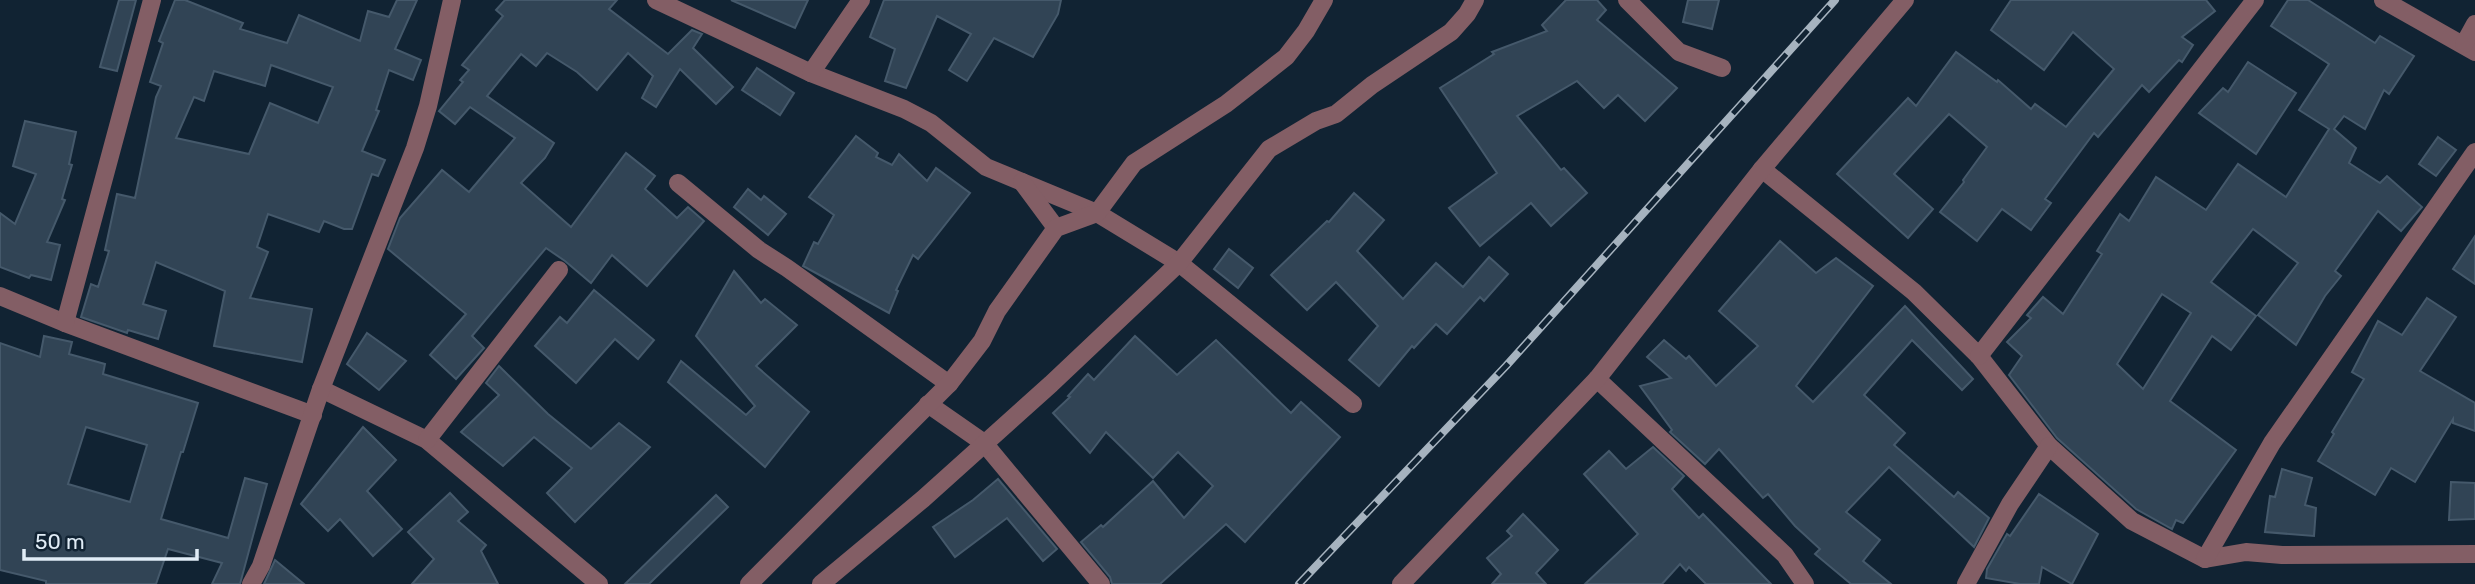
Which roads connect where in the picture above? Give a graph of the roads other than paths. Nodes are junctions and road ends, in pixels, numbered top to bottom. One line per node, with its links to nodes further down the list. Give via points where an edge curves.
1 (152, 0): 24 (street)
2 (452, 0): 28 (street, via 415,148)
3 (656, 0): 14 (street)
4 (861, 0): 14 (street)
5 (1324, 0): 19 (street, via 1286,57 1226,104 1134,163)
6 (1475, 0): 21 (street, via 1451,32 1336,114 1269,149)
7 (1627, 0): 13 (street, via 1679,51)
8 (1905, 0): 16 (street)
9 (2255, 0): 25 (street)
10 (2383, 0): 12 (street)
11 (2475, 24): 12 (street)
12 (2469, 48)
13 (1719, 67)
14 (810, 73): 17 (street, via 904,109 931,123 986,167)
15 (2475, 152): 36 (street, via 2272,443)
16 (1762, 169): 25 (street, via 1914,292); 26 (street)
17 (1021, 182): 19 (street); 20 (street)
18 (678, 183): 27 (street, via 759,250)
19 (1097, 213): 20 (street); 21 (street)
20 (1056, 228): 27 (street)
21 (1179, 263): 30 (street); 33 (street)
22 (559, 270): 32 (street)
23 (0, 296): 24 (street)
24 (65, 323): 31 (street)
25 (1979, 356): 34 (street)
26 (1597, 379): 42 (street); 43 (street, via 1785,555)
27 (948, 384): 29 (street)
28 (321, 388): 31 (street); 32 (street)
29 (928, 404): 33 (street); 39 (street)
30 (1353, 404)
31 (313, 415): 37 (street)
32 (427, 440): 38 (street)
33 (984, 443): 40 (street); 41 (street)
34 (2049, 446): 36 (street, via 2132,521); 44 (street, via 2010,504)
35 (2475, 554): 36 (street, via 2246,552)
36 (2205, 559)
37 (251, 584)
38 (599, 584)
39 (749, 584)
40 (821, 584)
41 (1101, 584)
42 (1401, 584)
43 (1805, 584)
44 (1966, 584)

